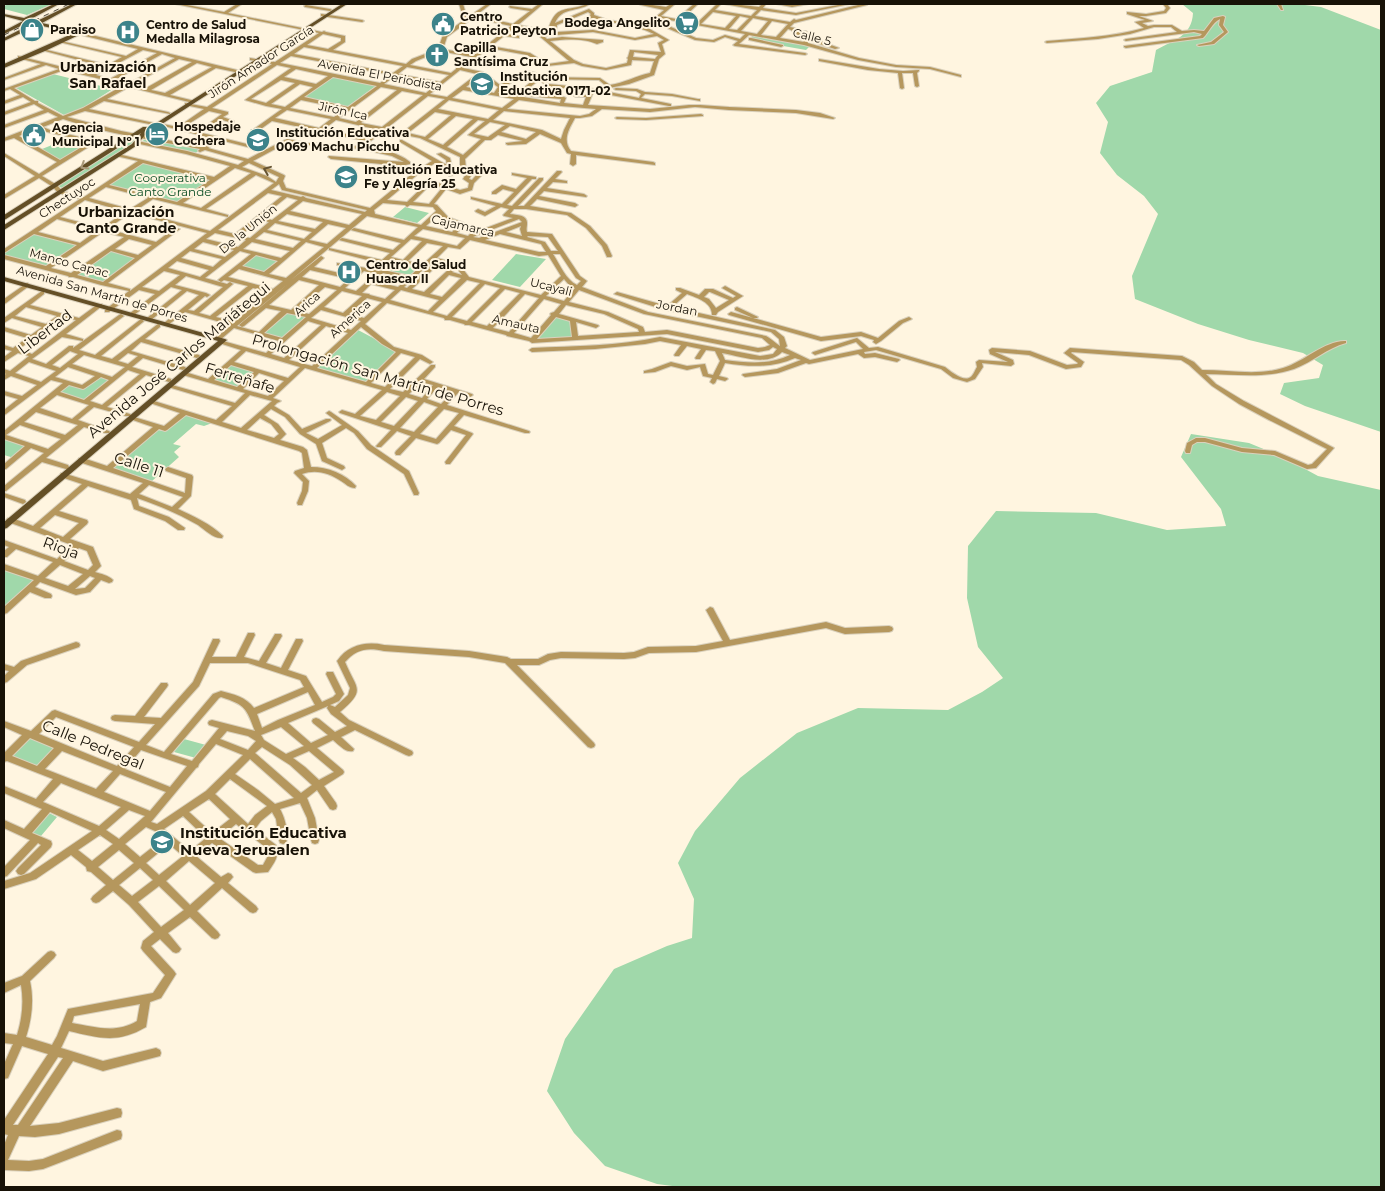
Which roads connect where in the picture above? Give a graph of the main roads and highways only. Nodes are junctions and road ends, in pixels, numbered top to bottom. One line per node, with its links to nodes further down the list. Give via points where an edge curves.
1 (57, 4): 9 (main road)
2 (64, 4): 9 (main road)
3 (71, 4): 9 (main road)
4 (75, 4): 9 (main road)
5 (340, 4): 7 (main road)
6 (345, 4): 7 (main road)
7 (326, 14): 13 (main road)
8 (4, 15): 9 (main road)
9 (31, 21): 10 (main road); 11 (main road); 11 (main road)
10 (76, 32): 12 (main road); 12 (main road, via 61,42)
11 (4, 35)
12 (22, 58): 14 (main road)
13 (255, 60): 15 (main road); 15 (main road)
14 (4, 64)
15 (189, 102): 16 (main road); 16 (main road)
16 (151, 126): 17 (main road)
17 (138, 138): 18 (main road, one-way to 18, via 116,146); 19 (main road, via 118,155)
18 (31, 201): 19 (main road); 20 (main road)
19 (42, 204): 21 (main road)
20 (4, 218)
21 (4, 228)
22 (4, 278): 24 (main road, Avenida San Martín de Porres)
23 (4, 283): 24 (main road, Avenida San Martín de Porres)
24 (25, 287): 25 (main road, Avenida San Martín de Porres); 25 (main road, Avenida San Martín de Porres)
25 (104, 308): 26 (main road, Avenida San Martín de Porres); 26 (main road, Avenida San Martín de Porres, via 121,316)
26 (219, 341): 27 (main road, Avenida José Carlos Mariátegui); 27 (main road, Avenida José Carlos Mariátegui, via 197,356)
27 (184, 371): 28 (main road, Avenida José Carlos Mariátegui)
28 (169, 383): 29 (main road, Avenida José Carlos Mariátegui); 29 (main road, Avenida José Carlos Mariátegui, via 152,402)
29 (130, 417): 30 (main road, Avenida José Carlos Mariátegui); 30 (main road, Avenida José Carlos Mariátegui, via 107,432)
30 (83, 457): 31 (main road, Avenida José Carlos Mariátegui); 31 (main road, Avenida José Carlos Mariátegui, via 23,502)
31 (6, 522)

